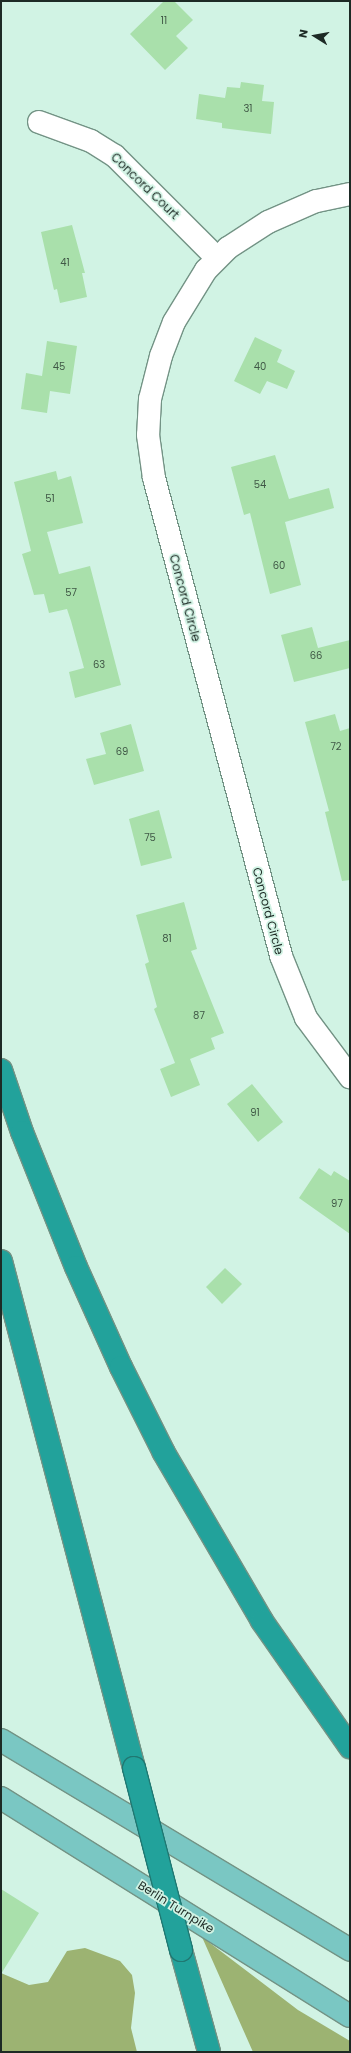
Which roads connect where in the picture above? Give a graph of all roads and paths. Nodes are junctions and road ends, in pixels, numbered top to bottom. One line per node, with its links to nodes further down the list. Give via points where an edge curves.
1 (39, 122): 3 (street, Concord Court, via 91,140 116,156)
2 (350, 194): 3 (street, Concord Circle, via 322,199 295,209 241,238)
3 (217, 258): 5 (street, Concord Circle, via 186,299 160,356 154,376 148,421 151,465 281,956 306,1018)
4 (1, 1070): 8 (highway, via 22,1132 76,1267 164,1453 258,1615)
5 (350, 1077)
6 (1, 1262): 12 (highway, bridge)
7 (1, 1740): 10 (main road)
8 (350, 1747)
9 (1, 1798): 11 (main road, Berlin Turnpike)
10 (350, 1950)
11 (350, 2016)
12 (209, 2052)

